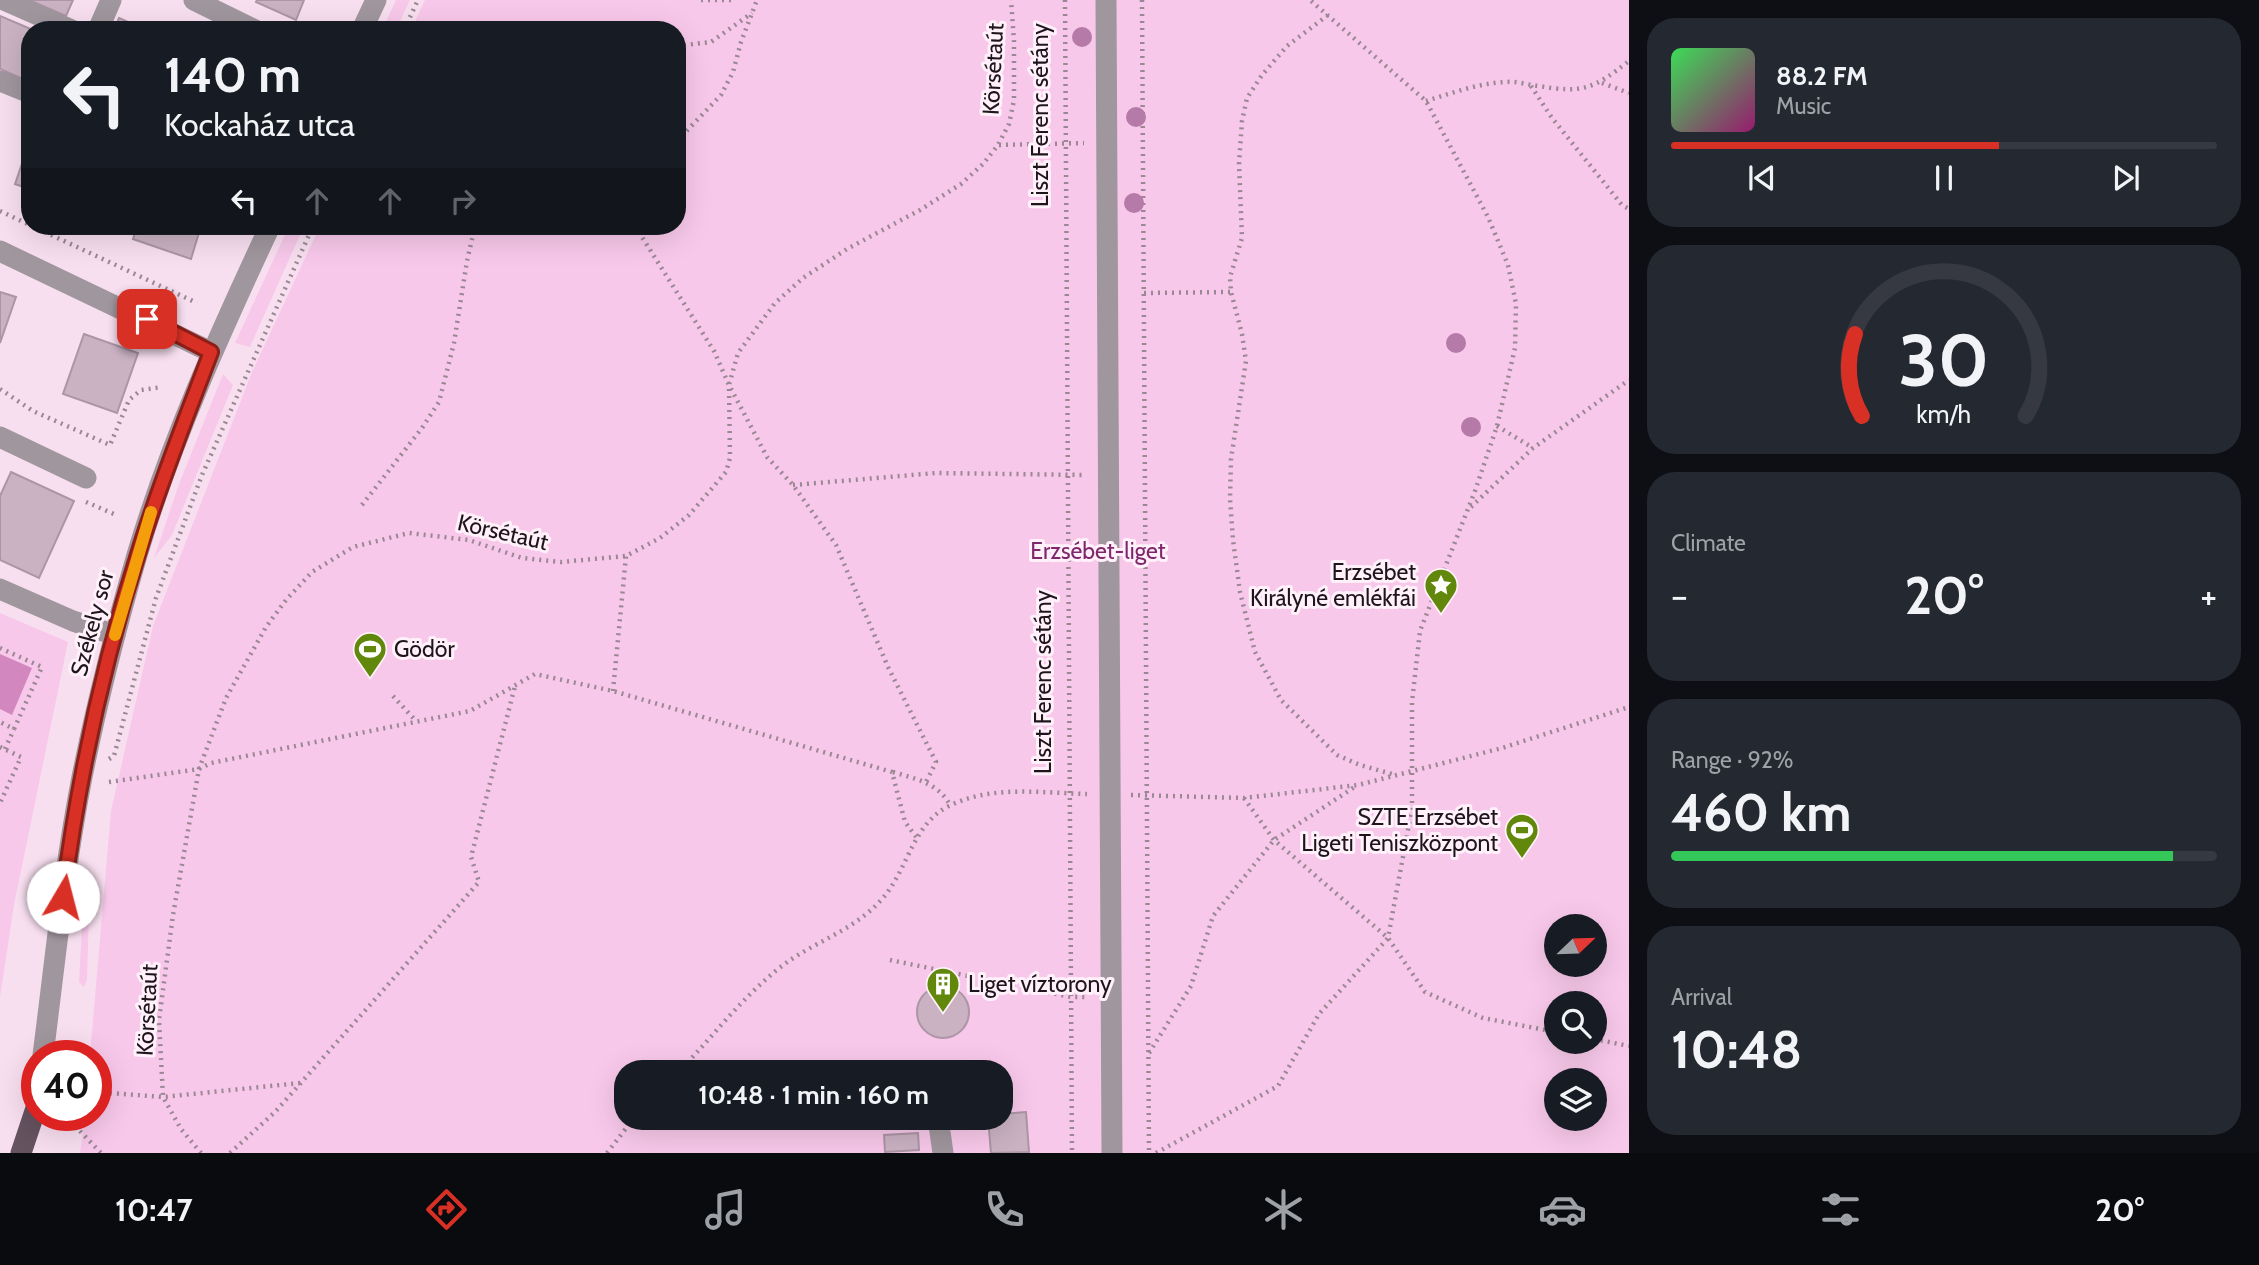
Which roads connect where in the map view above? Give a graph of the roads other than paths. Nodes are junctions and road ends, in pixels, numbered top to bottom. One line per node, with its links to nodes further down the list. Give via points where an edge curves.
1 (4, 0): 7 (street)
2 (111, 0): 8 (street)
3 (194, 0): 6 (street)
4 (376, 0): 10 (street)
5 (1105, 0): 27 (street)
6 (217, 5): 9 (street)
7 (52, 21)
8 (102, 21)
9 (241, 21)
10 (366, 21)
11 (0, 81): 12 (street)
12 (21, 89)
13 (266, 235): 15 (street, Székely sor)
14 (0, 251): 15 (street)
15 (211, 352): 19 (street, Székely sor, via 164,473)
16 (0, 437): 17 (street)
17 (86, 478)
18 (0, 589): 19 (street)
19 (115, 635): 20 (street, Székely sor, via 82,777)
20 (45, 1040)
21 (940, 1130): 26 (street)
22 (28, 1131): 24 (main road)
23 (34, 1131): 25 (street)
24 (21, 1153)
25 (31, 1153)
26 (943, 1153)
27 (1112, 1153)

